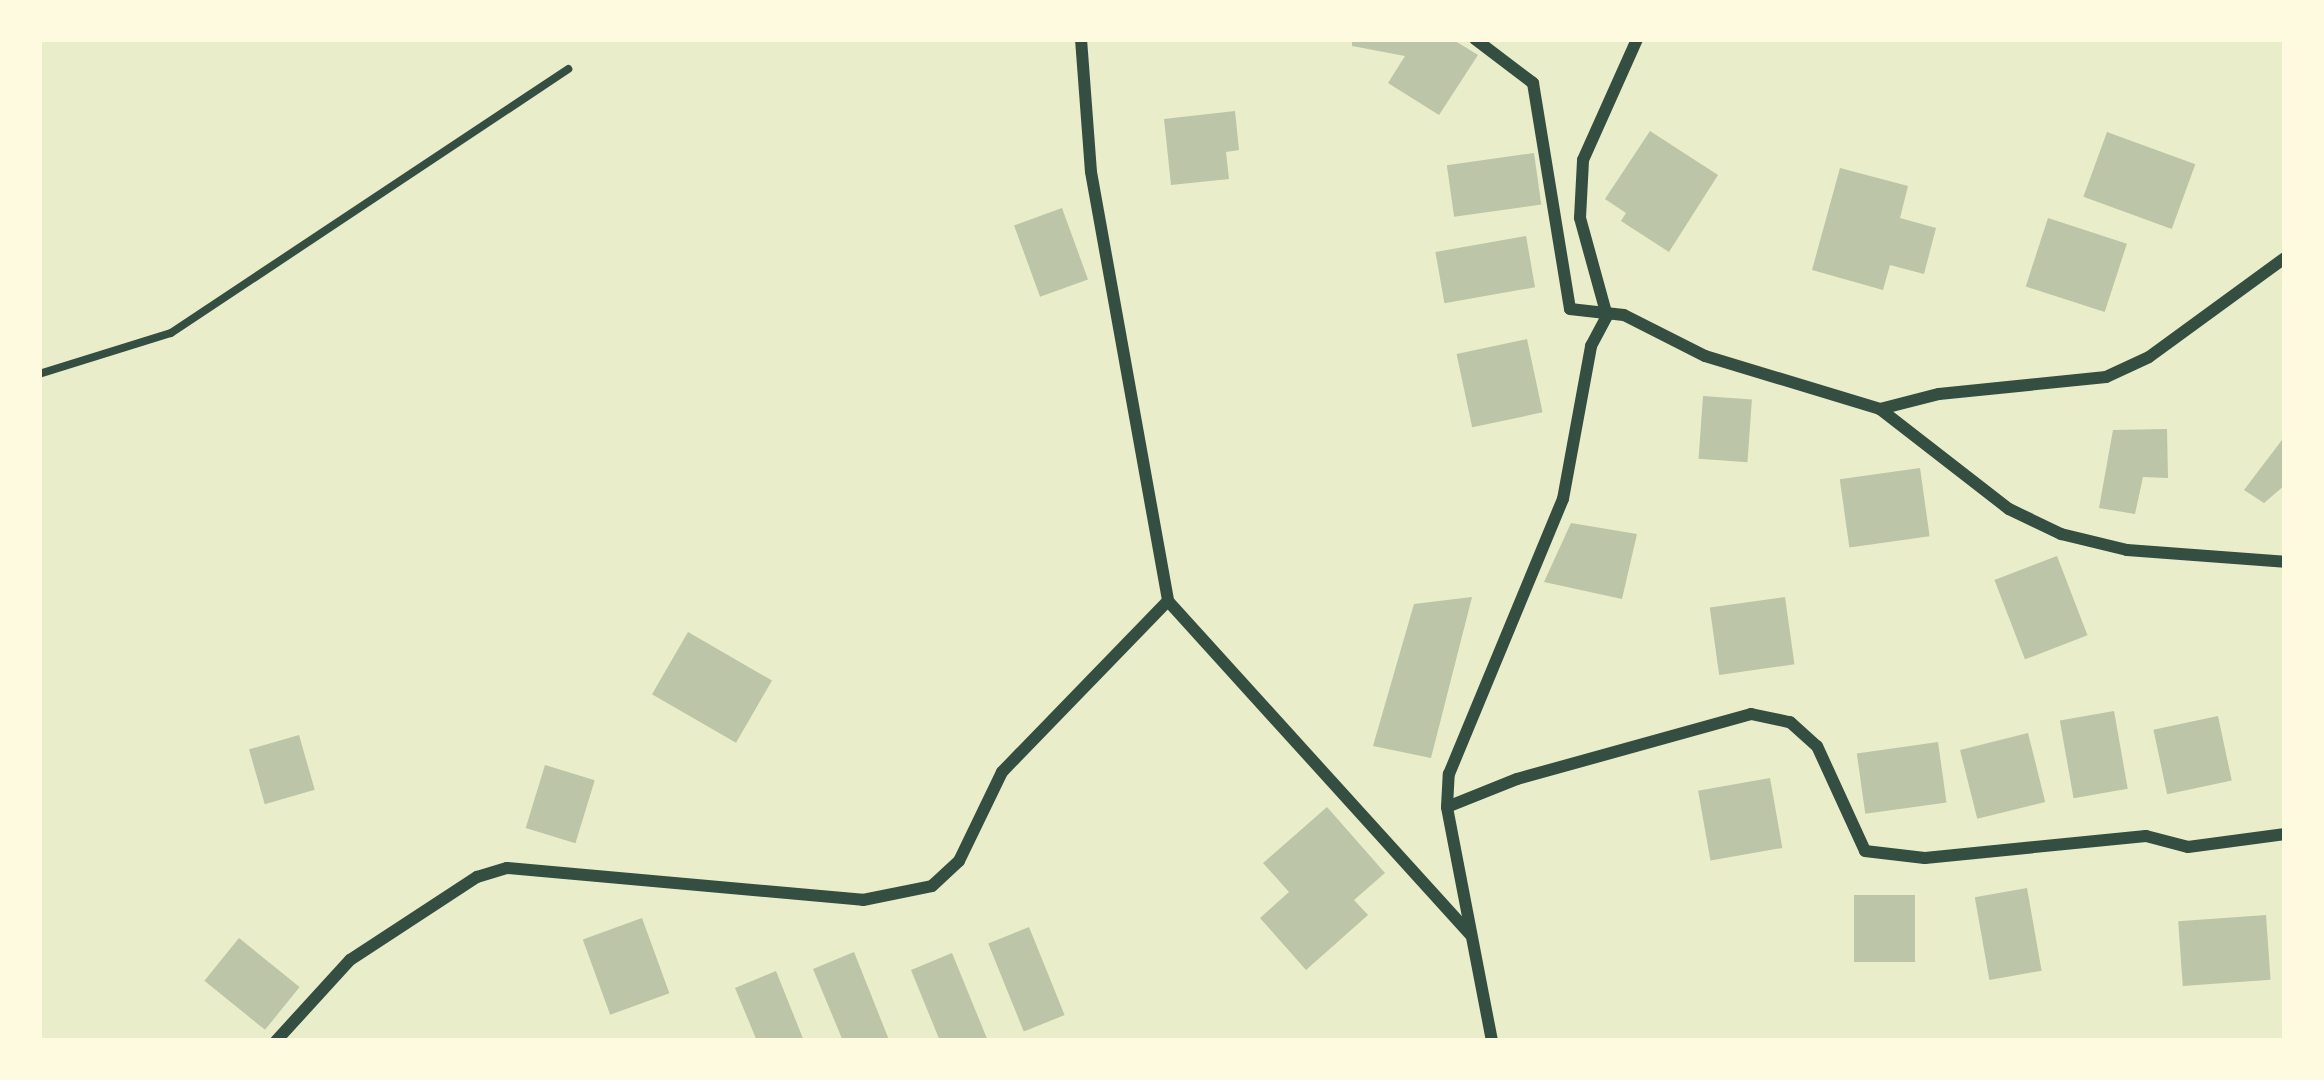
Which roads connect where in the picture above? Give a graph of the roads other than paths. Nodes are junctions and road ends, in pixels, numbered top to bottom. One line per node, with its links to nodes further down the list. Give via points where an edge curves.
1 (1081, 39): 8 (street, via 1091,172)
2 (1475, 39): 5 (street, via 1533,83 1570,310)
3 (1637, 39): 5 (street, via 1583,160 1580,218)
4 (2285, 258): 6 (street, via 2149,357 2106,377 1939,394)
5 (1607, 316): 6 (street, via 1624,314 1706,356); 9 (street, via 1591,346 1563,499 1458,739)
6 (1880, 409): 7 (street, via 2009,509 2061,534 2127,550)
7 (2285, 562)
8 (1168, 602): 11 (street); 12 (street, via 1002,772 959,861 932,886 862,900 507,868 477,877 350,960)
9 (1447, 806): 10 (street, via 1751,714 1790,722 1817,746 1865,851 1925,858 2146,836 2188,847); 11 (street)
10 (2285, 835)
11 (1471, 935): 13 (street)
12 (276, 1041)
13 (1492, 1041)

